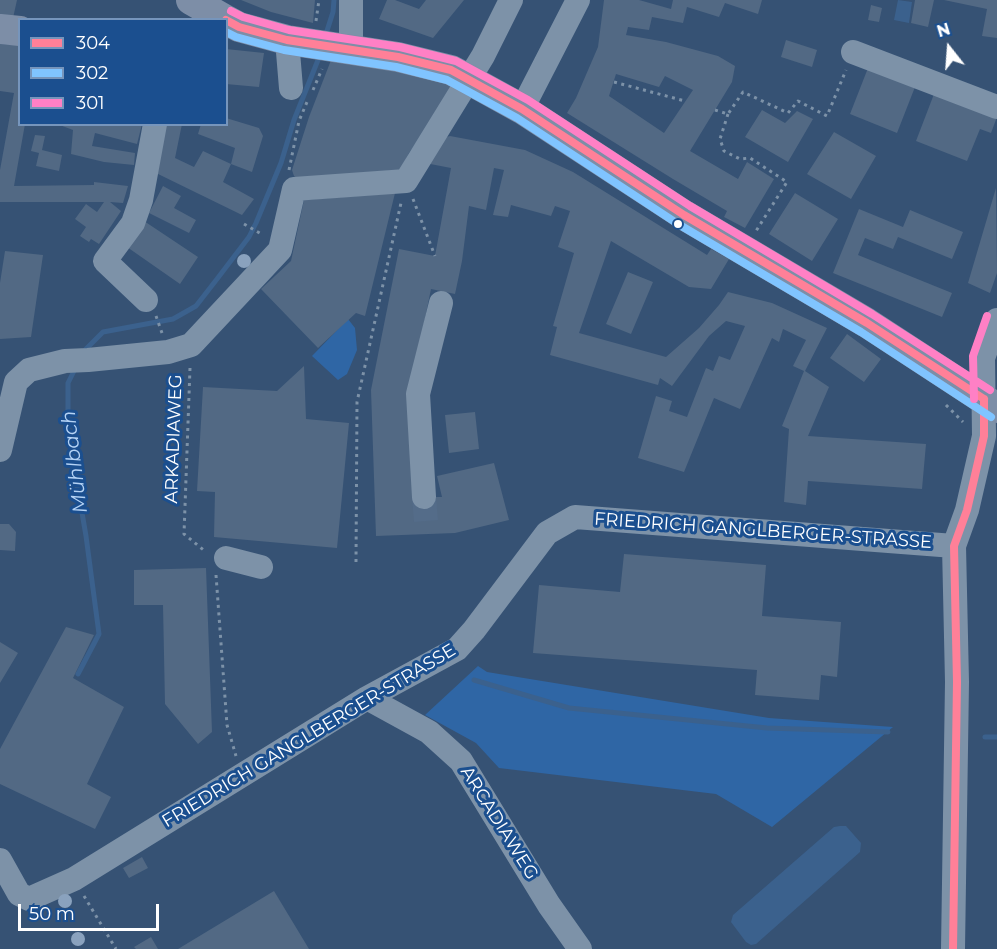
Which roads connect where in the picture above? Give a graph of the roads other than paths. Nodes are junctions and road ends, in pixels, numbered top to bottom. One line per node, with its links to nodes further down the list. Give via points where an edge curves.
1 (191, 0): 5 (main road); 6 (main road)
2 (350, 0): 10 (street)
3 (512, 0): 12 (street)
4 (578, 0): 15 (street)
5 (180, 18)
6 (222, 18)
7 (228, 21): 10 (main road)
8 (0, 29): 9 (main road)
9 (18, 31)
10 (317, 50): 12 (main road, via 398,57 451,70); 13 (street)
11 (853, 52): 14 (street)
12 (476, 68): 15 (main road); 21 (street, via 406,181 294,189 280,250 191,345 168,352 30,369 16,381)
13 (304, 93)
14 (997, 107)
15 (522, 110): 20 (main road, via 684,216 867,323)
16 (155, 126): 18 (street, via 133,223 105,261)
17 (441, 303): 22 (street, via 418,394)
18 (150, 306)
19 (997, 320): 20 (street, via 984,358)
20 (991, 403): 23 (street, via 967,510)
21 (0, 450)
22 (424, 497)
23 (954, 546): 26 (street, FRIEDRICH GANGLBERGER-STRASSE, via 575,517 547,533 457,649); 29 (street, via 957,682)
24 (216, 561): 25 (street)
25 (261, 567)
26 (367, 698): 27 (street, FRIEDRICH GANGLBERGER-STRASSE, via 74,879 29,899 19,894); 28 (street, ARCADIAWEG, via 429,732 461,761)
27 (0, 860)
28 (580, 949)
29 (953, 949)

